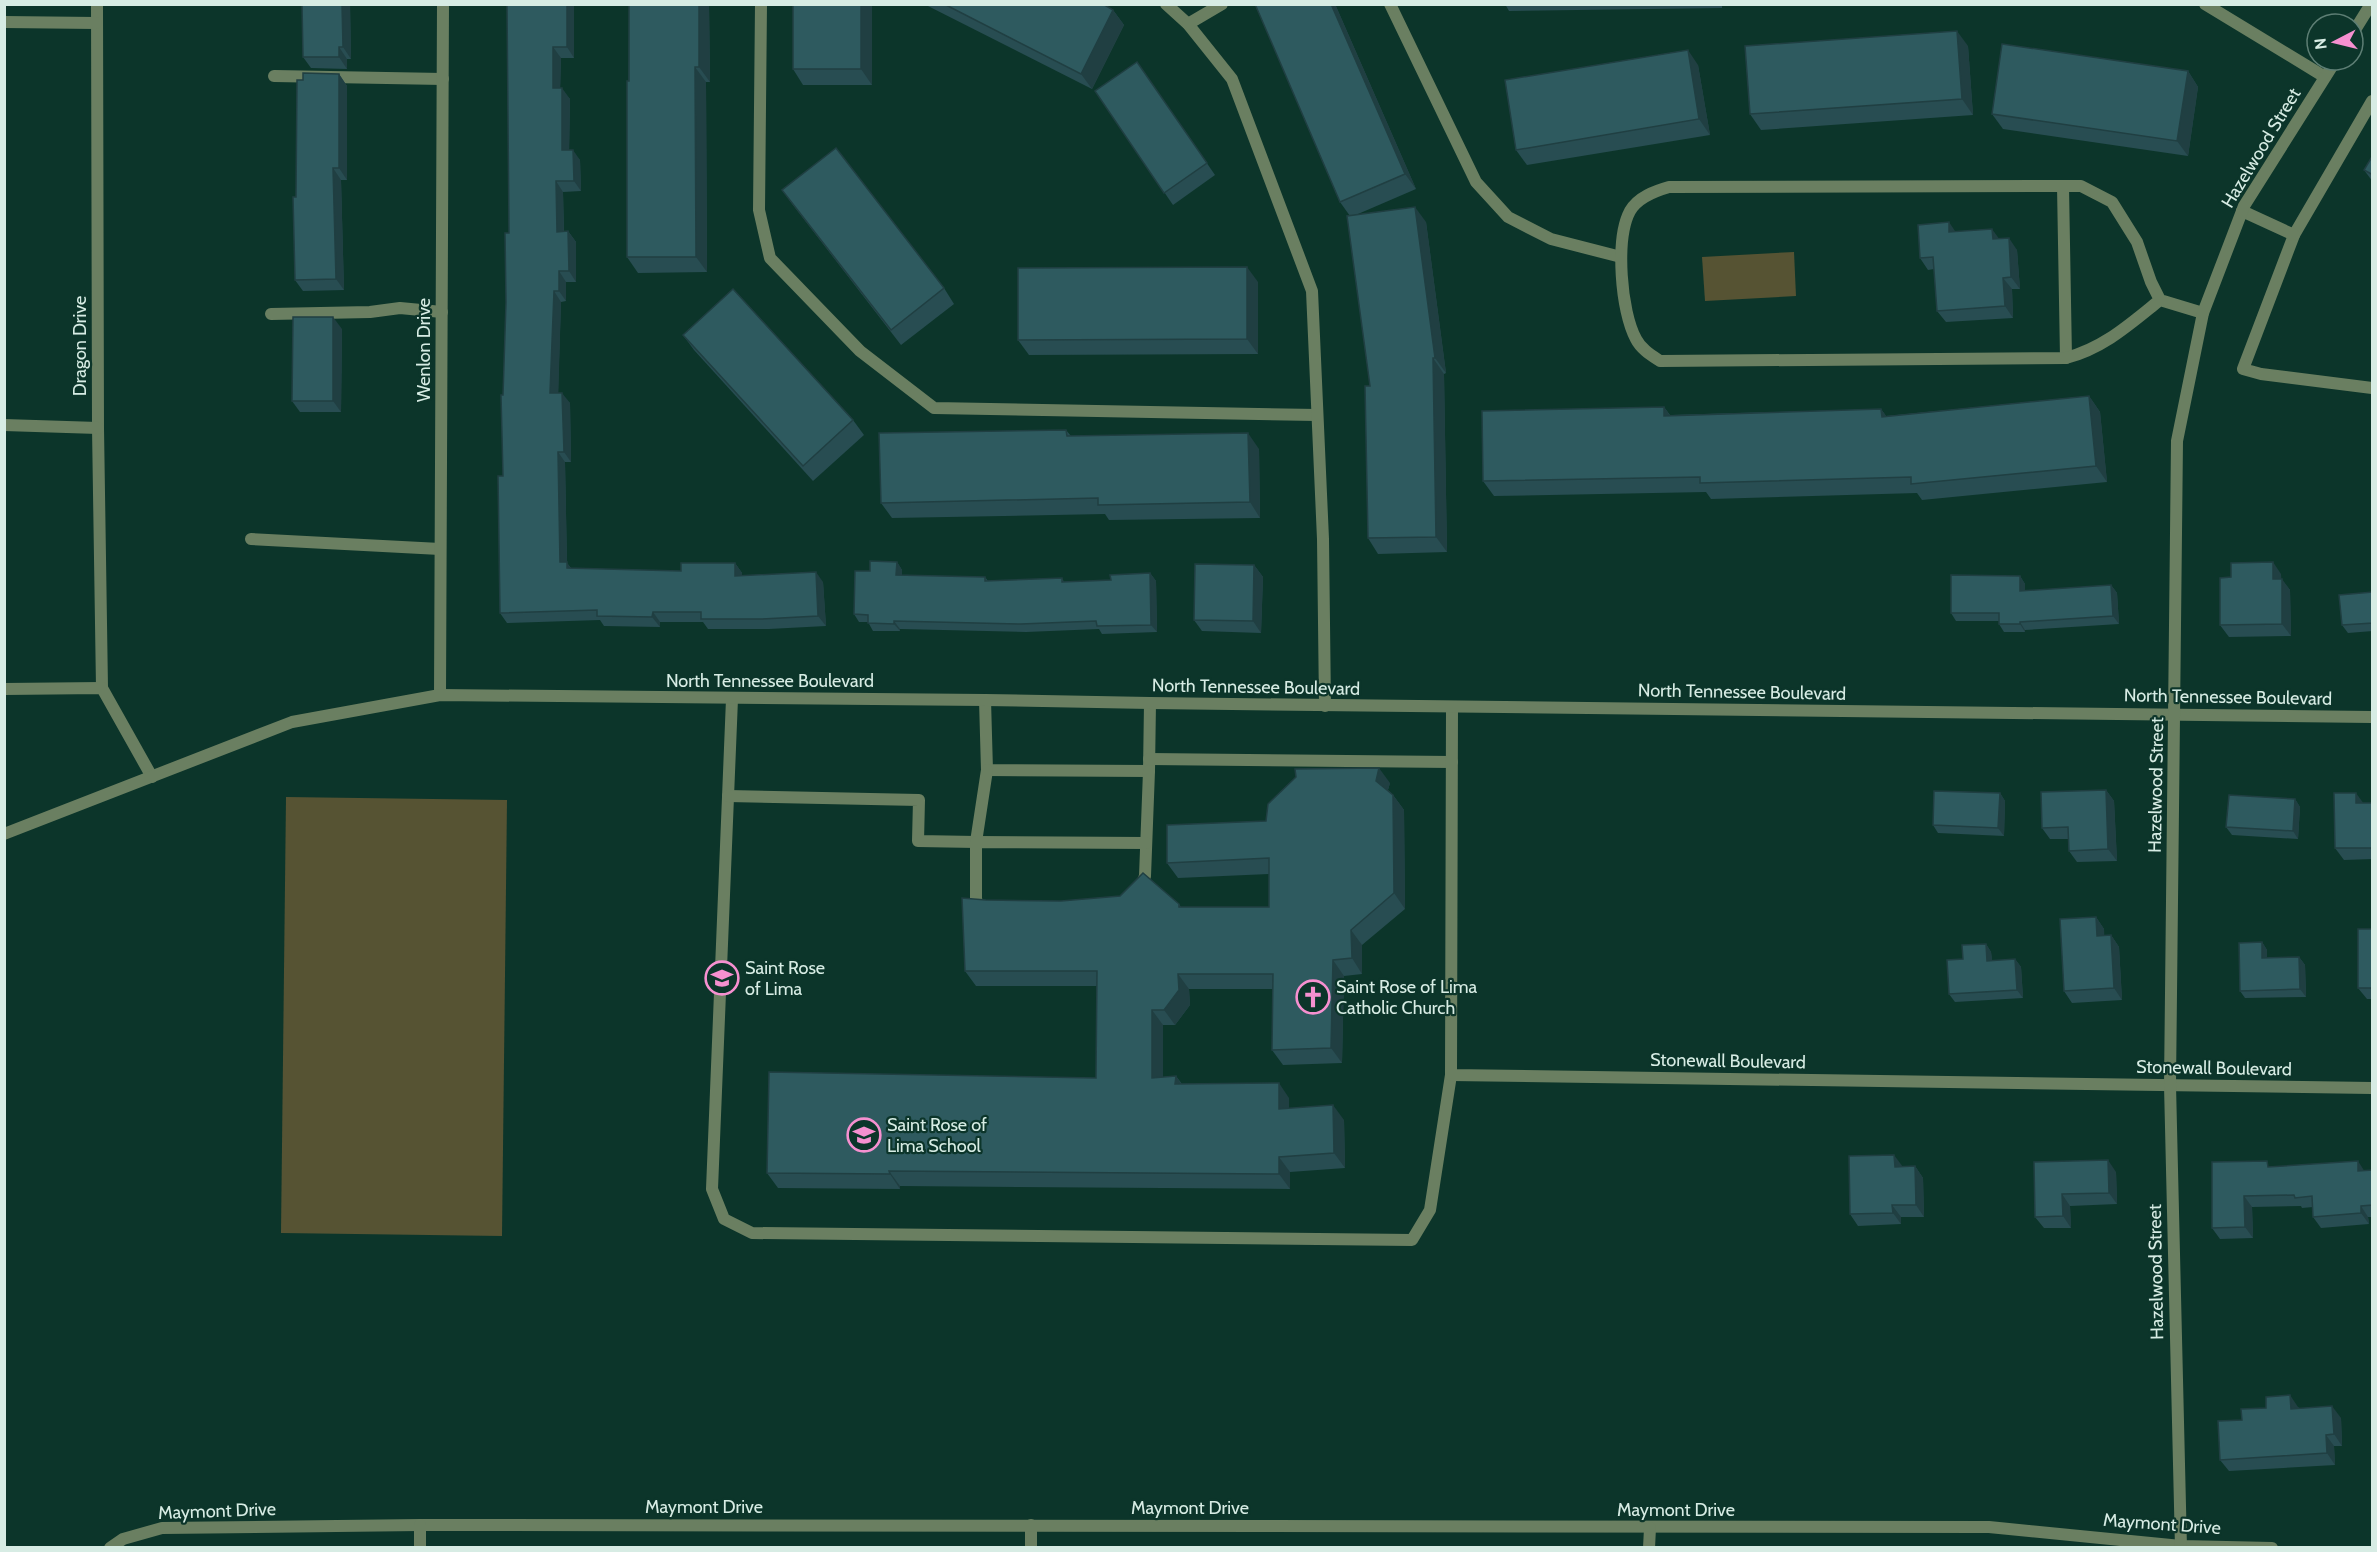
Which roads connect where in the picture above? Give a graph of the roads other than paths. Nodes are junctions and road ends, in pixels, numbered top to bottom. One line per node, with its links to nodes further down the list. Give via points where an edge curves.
1 (97, 4): 9 (street, Dragon Drive)
2 (443, 4): 14 (street, Wenlon Drive)
3 (760, 4): 26 (street, via 759,210 770,258 860,351 934,408)
4 (1166, 4): 10 (street)
5 (1222, 4): 10 (street)
6 (1390, 4): 19 (street, via 1476,182 1508,217 1551,239)
7 (2205, 4): 13 (street)
8 (4, 22): 9 (street)
9 (96, 23): 28 (street, Dragon Drive)
10 (1188, 24): 26 (street, via 1232,79 1312,291)
11 (2328, 72): 13 (street, Hazelwood Street)
12 (274, 76): 14 (street)
13 (2325, 77): 17 (street, Hazelwood Street)
14 (443, 79): 21 (street, Wenlon Drive)
15 (2373, 102): 18 (street)
16 (2063, 186): 19 (street, via 1669,188 1649,193 1631,210 1623,233); 20 (street, via 2081,186 2112,202 2137,242); 24 (street)
17 (2242, 211): 18 (street); 22 (street, Hazelwood Street)
18 (2294, 235): 25 (street, via 2243,369)
19 (1621, 257): 24 (street, via 1626,312 1636,340 1660,361)
20 (2160, 300): 22 (street); 24 (street, via 2118,334 2087,353)
21 (442, 312): 23 (street, via 400,308); 30 (street, Wenlon Drive)
22 (2203, 313): 39 (street, Hazelwood Street, via 2177,441)
23 (271, 314)
24 (2066, 358)
25 (2373, 388)
26 (1317, 416): 37 (street)
27 (4, 425): 28 (street)
28 (98, 428): 31 (street, Dragon Drive)
29 (251, 540): 30 (street)
30 (441, 549): 33 (street, Wenlon Drive)
31 (102, 687): 32 (street); 44 (street)
32 (4, 689)
33 (440, 695): 34 (street, North Tennessee Boulevard); 44 (street, North Tennessee Boulevard, via 292,722)
34 (732, 699): 35 (street, North Tennessee Boulevard); 45 (street)
35 (985, 700): 36 (street, North Tennessee Boulevard); 43 (street)
36 (1150, 704): 37 (street, North Tennessee Boulevard); 42 (street)
37 (1325, 705): 38 (street, North Tennessee Boulevard)
38 (1452, 707): 39 (street, North Tennessee Boulevard); 41 (street)
39 (2175, 714): 40 (street, North Tennessee Boulevard); 52 (street, Hazelwood Street)
40 (2373, 717)
41 (1452, 762): 42 (street); 51 (street)
42 (1149, 765): 43 (street); 48 (street)
43 (987, 770): 47 (street)
44 (152, 777): 46 (street, North Tennessee Boulevard)
45 (728, 796): 47 (street, via 918,800 918,841); 51 (street, via 712,1189 724,1219 752,1233 1412,1240 1430,1210)
46 (4, 834)
47 (976, 843): 48 (street); 50 (street, via 976,900 980,906)
48 (1146, 843): 49 (street, via 1145,876 1138,894)
49 (1130, 901)
50 (997, 907)
51 (1451, 1076): 52 (street, Stonewall Boulevard)
52 (2170, 1085): 53 (street, Stonewall Boulevard); 57 (street, Hazelwood Street)
53 (2373, 1088)
54 (420, 1525): 55 (street, Maymont Drive); 58 (street, Maymont Drive, via 162,1528 123,1539); 59 (street)
55 (1031, 1525): 56 (street, Maymont Drive); 60 (street)
56 (1650, 1528): 57 (street, Maymont Drive, via 1989,1527); 61 (street)
57 (2181, 1547): 62 (street, Maymont Drive)
58 (110, 1548)
59 (420, 1548)
60 (1031, 1548)
61 (1649, 1548)
62 (2272, 1548)

